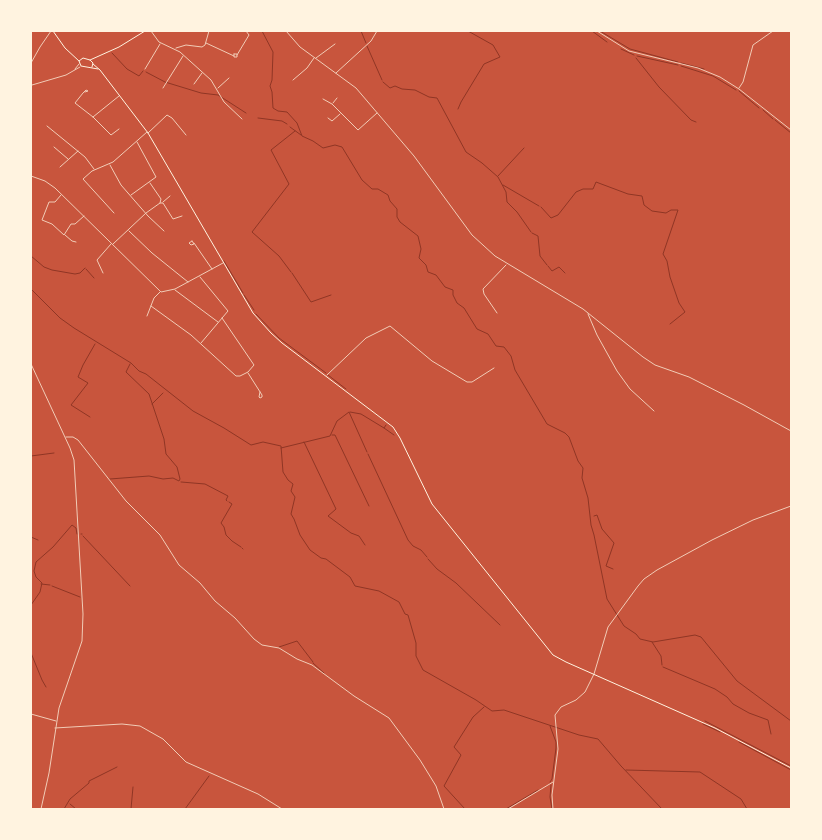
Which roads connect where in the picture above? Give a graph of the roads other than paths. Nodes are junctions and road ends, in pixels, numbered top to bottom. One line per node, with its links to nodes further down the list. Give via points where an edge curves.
1 (52, 31): 17 (main road); 20 (street)
2 (145, 31): 15 (main road, via 119,48)
3 (151, 31): 10 (street)
4 (209, 31): 11 (street)
5 (246, 31): 11 (street, via 249,35 236,57)
6 (286, 31): 16 (street)
7 (377, 31): 28 (street)
8 (598, 31): 36 (street, via 629,51 706,71)
9 (773, 31): 36 (street, via 753,45)
10 (161, 43): 13 (street); 26 (street)
11 (205, 43): 13 (street, via 200,47 186,45)
12 (335, 44): 16 (street)
13 (175, 49): 14 (street)
14 (184, 56): 27 (street); 34 (street)
15 (96, 57): 18 (main road); 19 (main road)
16 (315, 58): 28 (street); 30 (street)
17 (80, 60): 18 (main road); 21 (main road)
18 (90, 60): 19 (main road)
19 (93, 63): 23 (main road); 25 (main road)
20 (31, 64)
21 (79, 64): 22 (main road); 24 (street)
22 (81, 66): 23 (main road); 24 (street)
23 (92, 67): 25 (main road)
24 (75, 69): 31 (street, via 66,75)
25 (99, 69): 38 (main road)
26 (145, 70)
27 (203, 72): 32 (street); 35 (street)
28 (336, 73): 43 (street, via 356,88)
29 (230, 78): 35 (street)
30 (293, 80)
31 (32, 84): 33 (street)
32 (194, 84)
33 (31, 88)
34 (163, 88)
35 (217, 88): 46 (street)
36 (739, 89): 49 (street)
37 (85, 92): 44 (street, via 75,103)
38 (119, 96): 44 (street); 50 (main road)
39 (337, 98): 41 (street)
40 (323, 99): 41 (street)
41 (332, 104): 42 (street)
42 (342, 113): 43 (street, via 358,130); 45 (street, via 332,121)
43 (378, 113): 76 (street, via 472,235)
44 (93, 117): 48 (street, via 111,135)
45 (328, 118)
46 (242, 119)
47 (47, 126): 54 (street)
48 (119, 129)
49 (791, 130)
50 (148, 133): 51 (street, via 167,115); 52 (street); 75 (main road)
51 (186, 135)
52 (137, 141): 56 (street); 60 (street, via 156,175)
53 (54, 147): 55 (street)
54 (78, 151): 55 (street); 58 (street)
55 (69, 159): 57 (street)
56 (109, 164): 58 (street); 62 (street)
57 (60, 167)
58 (95, 170): 65 (street, via 83,179)
59 (31, 176): 61 (street)
60 (150, 182): 62 (street); 64 (street)
61 (62, 195): 67 (street); 71 (street, via 55,202 49,202 42,220)
62 (130, 195): 66 (street)
63 (170, 196): 64 (street)
64 (162, 203): 66 (street); 68 (street, via 172,218)
65 (114, 213)
66 (146, 213): 69 (street); 70 (street)
67 (84, 216): 71 (street, via 71,224); 74 (street)
68 (182, 216)
69 (128, 230): 74 (street); 80 (street)
70 (164, 231)
71 (65, 234): 72 (street)
72 (76, 242)
73 (194, 243): 77 (street)
74 (112, 244): 78 (street, via 97,260); 82 (street)
75 (223, 263): 77 (street); 93 (main road, via 263,325)
76 (507, 264): 84 (street, via 483,289); 85 (street)
77 (212, 270): 79 (street)
78 (103, 273)
79 (200, 277): 80 (street); 87 (street, via 227,309)
80 (188, 283): 81 (street)
81 (175, 289): 82 (street); 88 (street)
82 (161, 292): 83 (street)
83 (151, 306): 86 (street); 89 (street)
84 (498, 313)
85 (588, 314): 95 (street, via 617,371 630,389); 96 (street, via 655,365 689,377)
86 (146, 316)
87 (222, 318): 88 (street); 92 (street, via 254,365)
88 (219, 323): 89 (street)
89 (201, 344): 92 (street, via 236,376)
90 (31, 364): 97 (street)
91 (494, 368): 93 (street, via 467,382 432,361 390,326 366,338)
92 (248, 372): 94 (street)
93 (326, 376): 99 (main road, via 393,427 432,504 548,648 559,659)
94 (260, 392)
95 (654, 411)
96 (791, 431)
97 (66, 438): 101 (street, via 75,466 84,627); 107 (street, via 71,436 78,440 126,500 160,534 179,565 199,581 254,639 312,665 389,718 436,786)
98 (791, 506): 99 (street, via 720,536 642,582 608,627)
99 (594, 674): 103 (main road, via 715,728); 104 (street, via 580,696 559,710 555,718 558,749)
100 (31, 714): 101 (street)
101 (56, 721): 102 (street)
102 (55, 728): 105 (street); 106 (street, via 140,726 162,738 186,762 258,794)
103 (791, 768)
104 (554, 782): 108 (street); 109 (street)
105 (41, 809)
106 (282, 809)
107 (444, 809)
108 (508, 809)
109 (554, 809)

